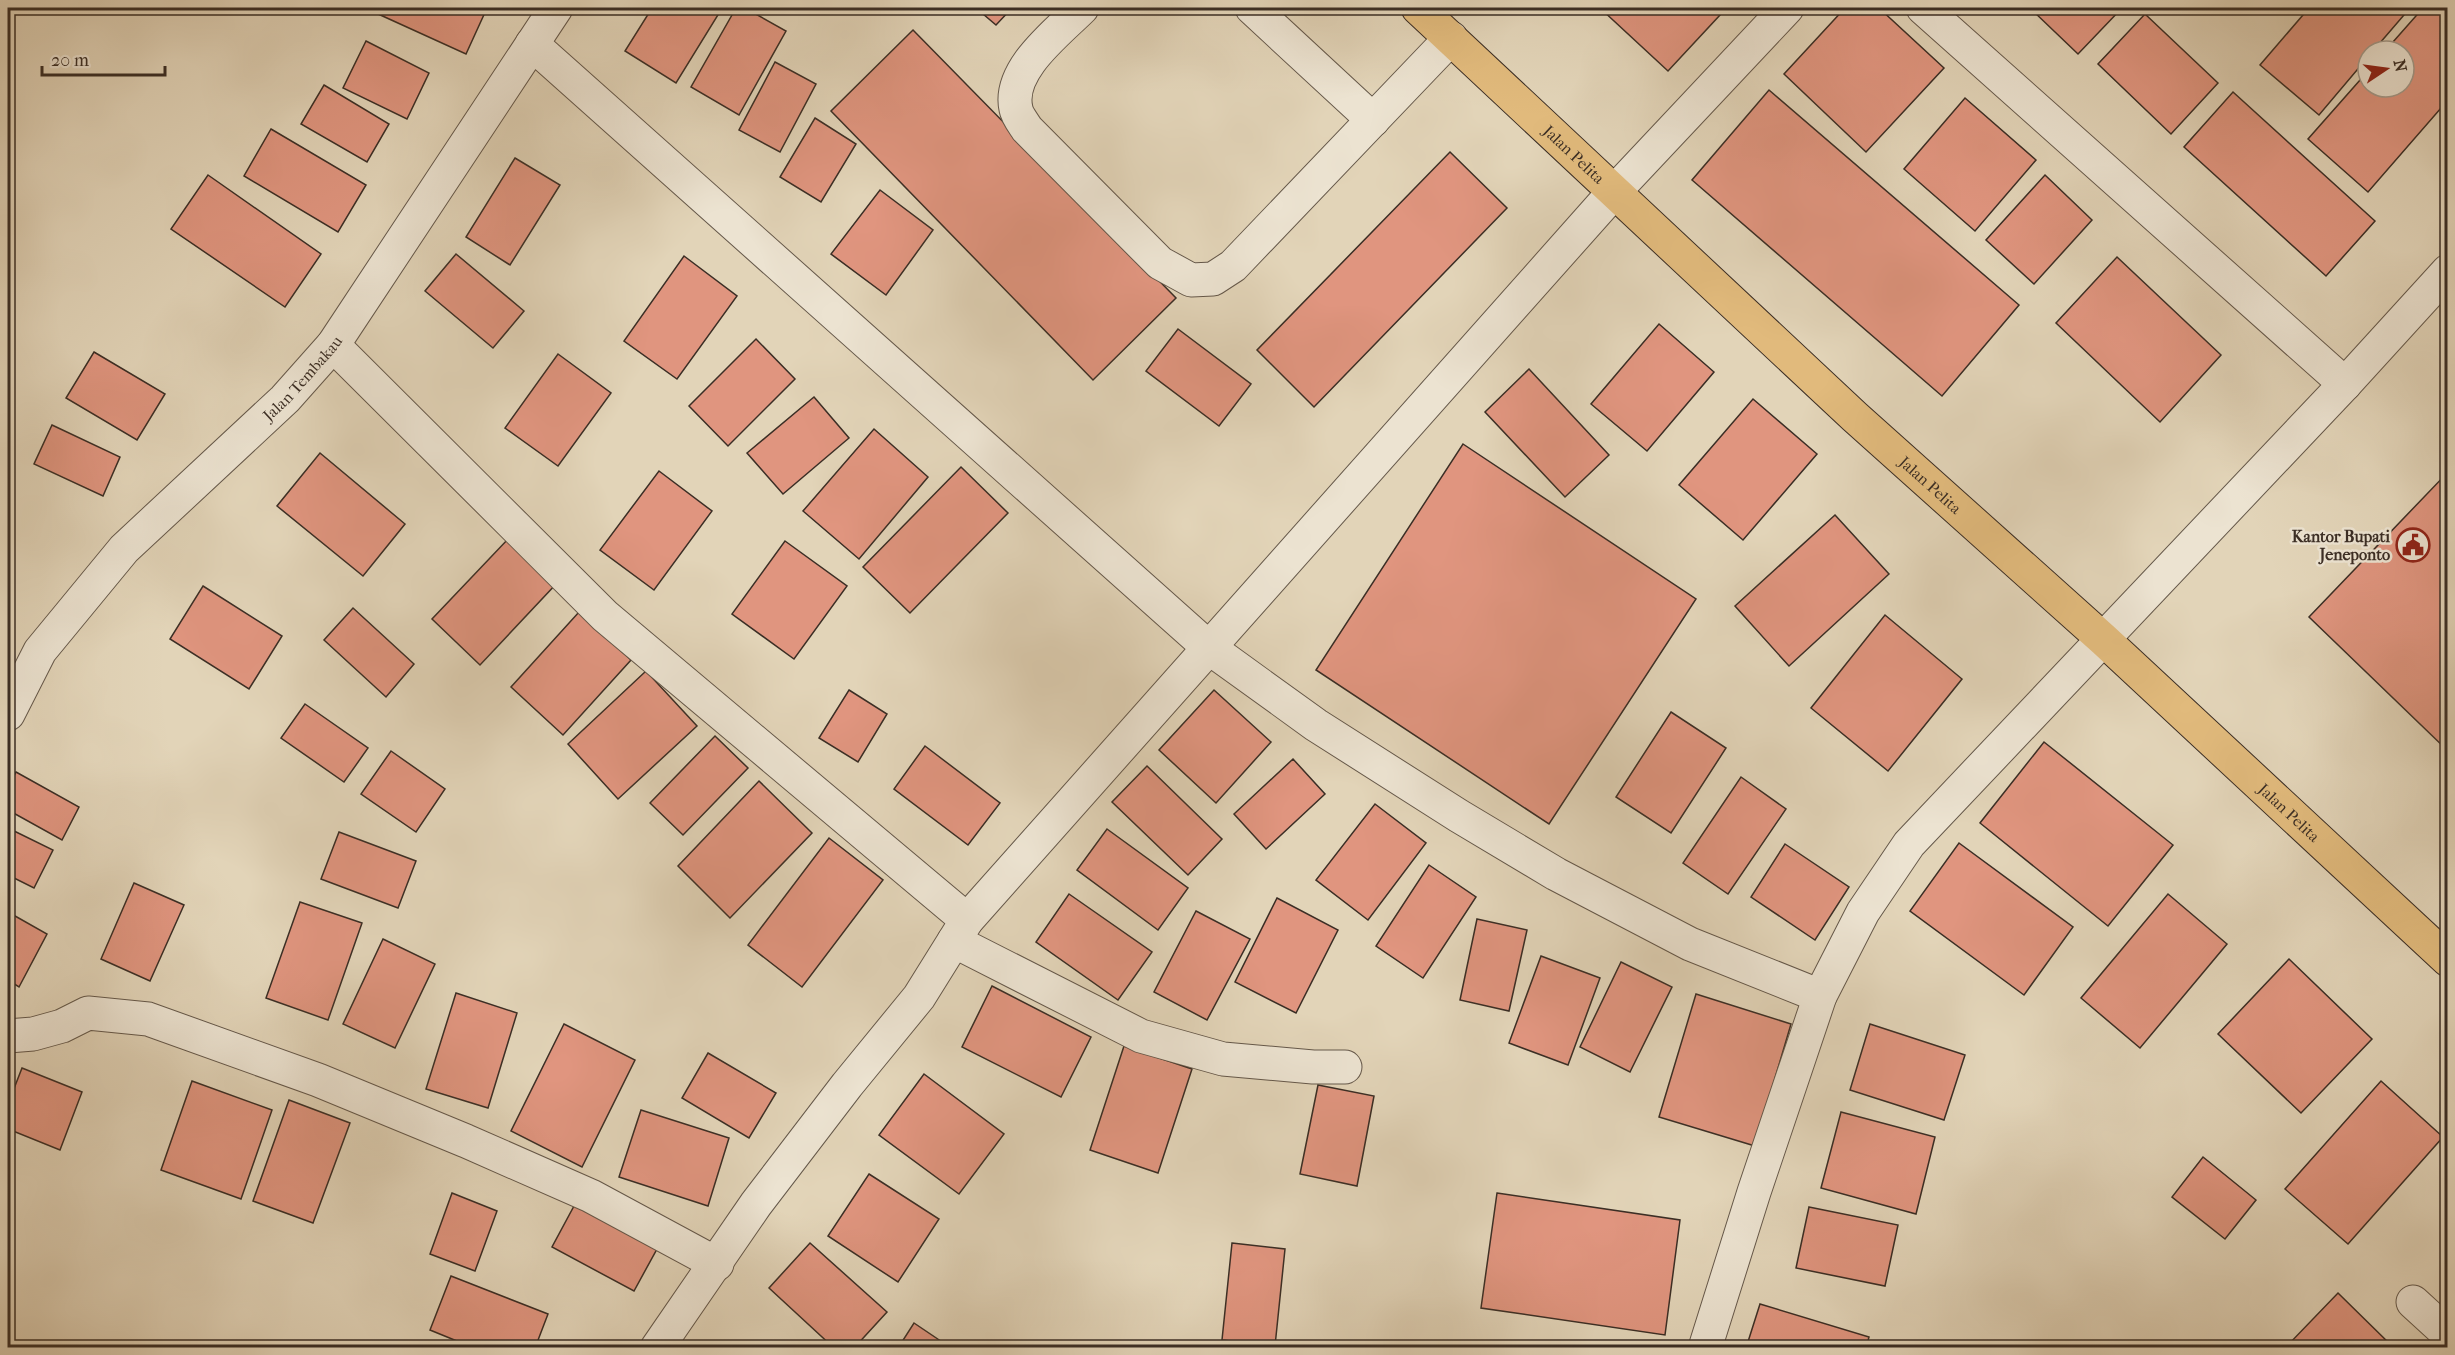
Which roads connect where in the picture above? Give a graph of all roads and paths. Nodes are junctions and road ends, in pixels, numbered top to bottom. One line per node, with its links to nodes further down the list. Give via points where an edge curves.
1 (556, 8): 8 (street, Jalan Tembakau)
2 (1082, 8): 9 (street, via 1027,63 1016,87 1016,109 1027,129 1160,263 1191,280 1213,279 1233,266)
3 (1252, 8): 9 (street)
4 (1418, 8): 7 (highway, Jalan Pelita)
5 (1787, 8): 10 (street)
6 (1923, 8): 13 (street)
7 (1451, 38): 9 (street); 10 (highway, Jalan Pelita)
8 (532, 44): 12 (street, Jalan Tembakau); 15 (street)
9 (1373, 120)
10 (1614, 192): 14 (highway, Jalan Pelita, via 1855,417); 15 (street)
11 (2448, 271): 13 (street)
12 (333, 345): 16 (street, Jalan Tembakau, via 285,399 124,549 40,651); 17 (street, via 605,616)
13 (2345, 384): 14 (street)
14 (2104, 640): 18 (highway, Jalan Pelita); 19 (street, via 1909,843 1863,912)
15 (1208, 647): 17 (street); 19 (street, via 1316,725 1556,874 1690,944)
16 (8, 714)
17 (960, 931): 21 (street, via 1141,1036 1222,1059); 22 (street, via 919,997 756,1204)
18 (2448, 960)
19 (1820, 996): 26 (street)
20 (8, 1036): 22 (street, via 62,1026 88,1013 148,1019 318,1080 466,1141 591,1197)
21 (1345, 1067)
22 (717, 1264): 25 (street)
23 (2413, 1302): 24 (street)
24 (2448, 1334)
25 (657, 1347)
26 (1705, 1347)

